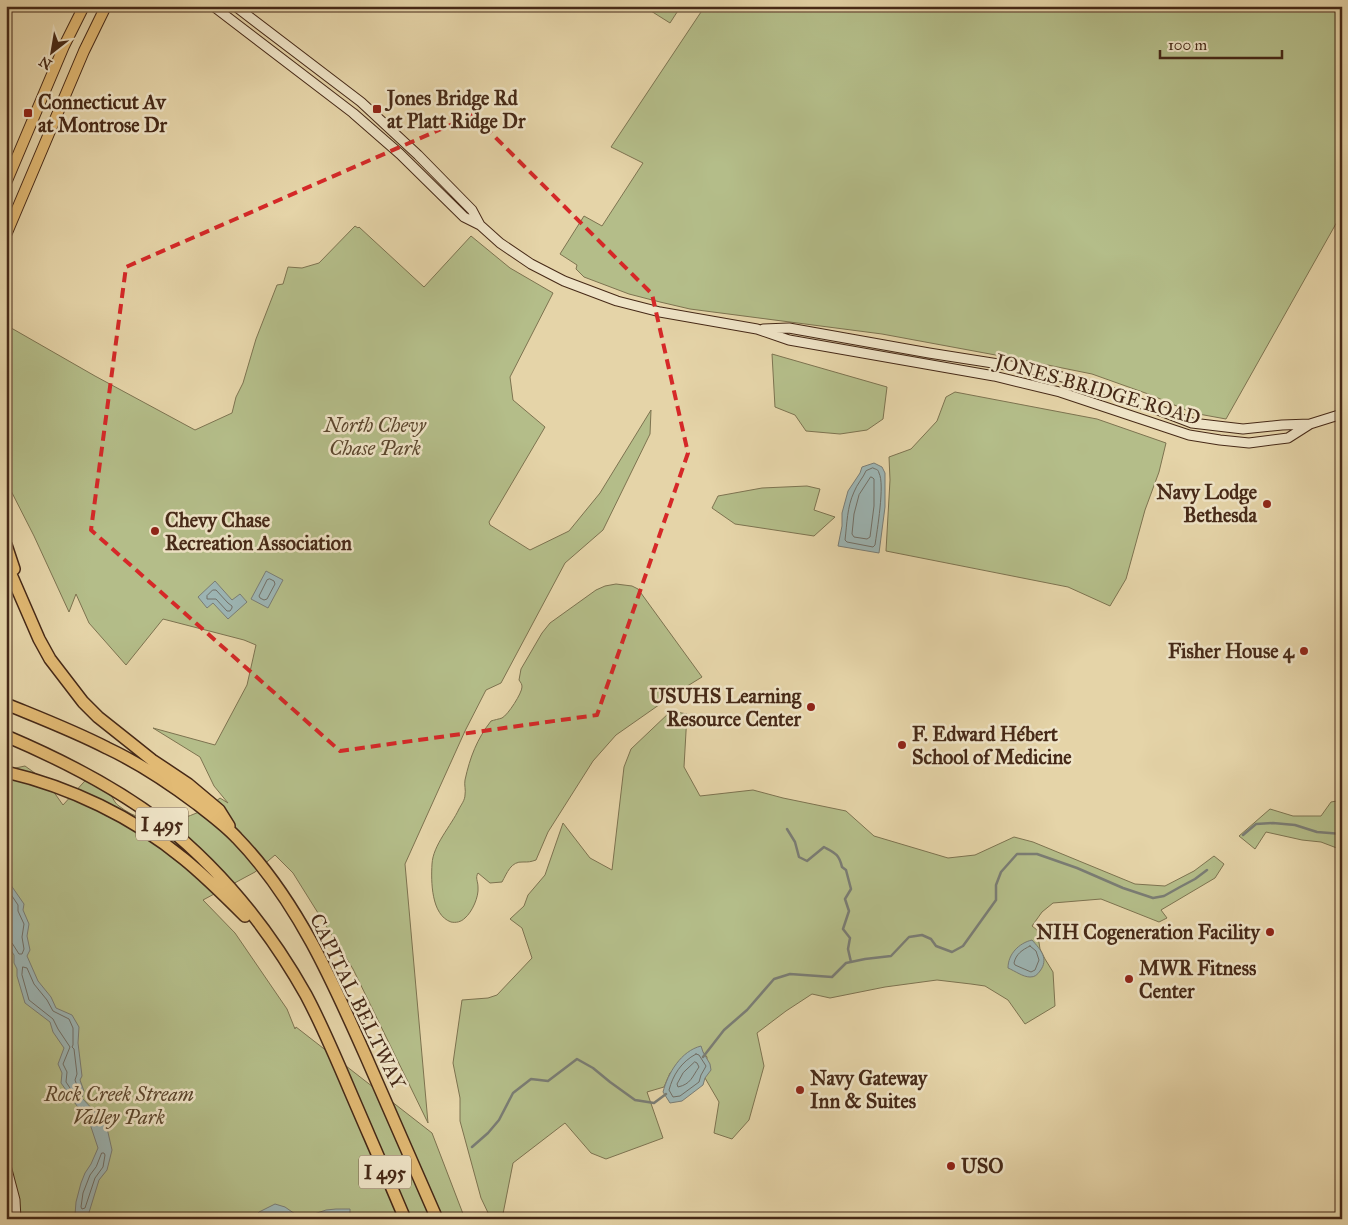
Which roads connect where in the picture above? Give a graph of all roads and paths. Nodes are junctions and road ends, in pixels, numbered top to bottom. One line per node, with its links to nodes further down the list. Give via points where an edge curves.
1 (84, 6): 5 (main road)
2 (106, 6): 7 (main road)
3 (213, 6): 6 (main road, JONES BRIDGE ROAD, via 353,113 464,217)
4 (235, 6): 6 (main road, JONES BRIDGE ROAD, via 361,102 472,210)
5 (6, 183)
6 (480, 225): 8 (main road, JONES BRIDGE ROAD, via 531,264 564,281 617,301)
7 (6, 235)
8 (757, 329): 9 (main road, JONES BRIDGE ROAD, via 789,328); 10 (main road, JONES BRIDGE ROAD, via 789,340)
9 (929, 353): 10 (main road); 12 (main road, JONES BRIDGE ROAD, via 1037,370 1098,387)
10 (927, 365): 14 (main road, JONES BRIDGE ROAD, via 994,376 1060,392)
11 (1342, 414): 13 (main road, JONES BRIDGE ROAD)
12 (1192, 423): 13 (main road, JONES BRIDGE ROAD, via 1243,429); 14 (main road)
13 (1310, 424): 14 (main road, JONES BRIDGE ROAD, via 1288,438 1248,442)
14 (1189, 435)
15 (6, 545): 17 (highway)
16 (6, 563): 17 (highway)
17 (26, 612): 21 (highway, via 50,659 82,702 219,810)
18 (6, 704): 21 (highway, CAPITAL BELTWAY / I 495, via 108,748 146,769 215,818)
19 (6, 736): 22 (highway, I 495, via 92,777 160,822 234,892)
20 (6, 772): 22 (highway, via 77,795 158,840 227,898)
21 (237, 838): 26 (highway, CAPITAL BELTWAY / I 495, via 285,899 328,973)
22 (282, 956): 25 (highway, I 495, via 326,1035)
23 (6, 1166): 24 (main road, via 15,1200)
24 (16, 1219)
25 (405, 1219)
26 (437, 1219)

